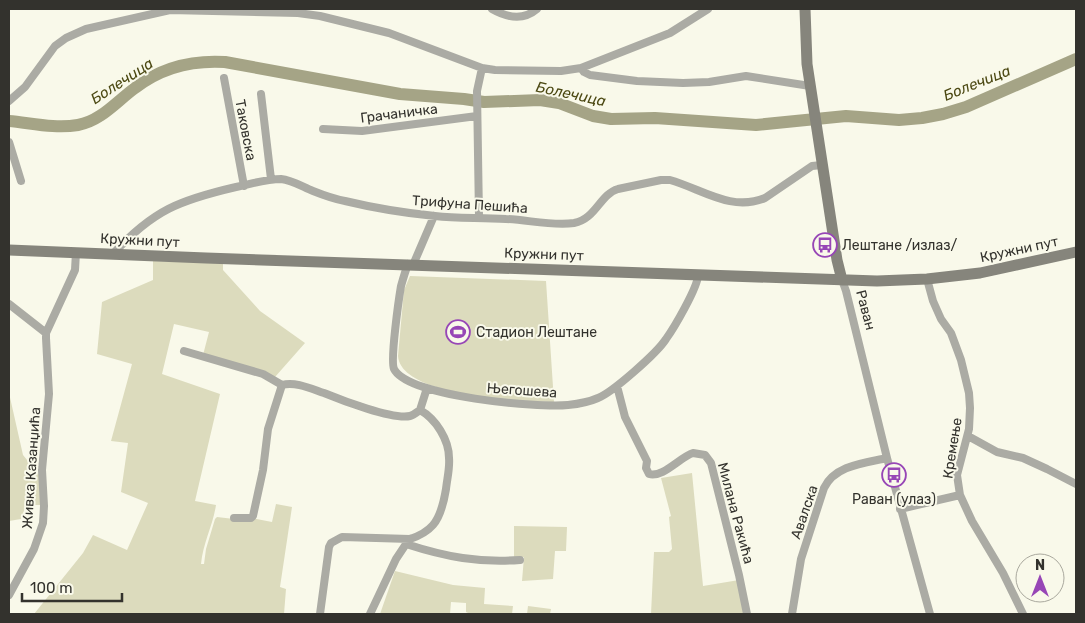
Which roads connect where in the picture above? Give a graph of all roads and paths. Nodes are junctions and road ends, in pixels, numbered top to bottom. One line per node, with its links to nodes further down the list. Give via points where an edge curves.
1 (492, 9): 2 (street, via 515,17)
2 (537, 9)
3 (708, 9): 6 (street, via 670,33)
4 (805, 9): 8 (main road, Раван)
5 (482, 68): 6 (street, via 561,71); 10 (street, via 389,33 320,16 170,10 86,29 66,38 55,46 25,87); 11 (street)
6 (581, 68): 8 (street, via 590,75 637,81 709,82 746,76)
7 (224, 78): 17 (street, Таковска)
8 (810, 86): 14 (main road, Раван)
9 (261, 94): 15 (street)
10 (9, 101)
11 (477, 116): 12 (street, Грачаничка, via 362,132); 19 (street)
12 (324, 129)
13 (9, 142): 16 (street)
14 (822, 164): 19 (street, Трифуна Пешића, via 812,166 758,201 724,201 666,180 614,190 590,215 576,222 558,224); 27 (main road, Раван)
15 (271, 180): 17 (street, Трифуна Пешића); 18 (street, Трифуна Пешића, via 285,180 345,201)
16 (21, 181)
17 (244, 186): 23 (street, Трифуна Пешића, via 200,196 160,212)
18 (434, 216): 19 (street, Трифуна Пешића); 24 (street, Његошева)
19 (479, 217)
20 (9, 250): 21 (main road, Кружни пут)
21 (76, 252): 23 (main road, Кружни пут); 29 (street, Живка Казанџића, via 75,270)
22 (1076, 252): 26 (main road, Кружни пут, via 1006,268)
23 (113, 254): 24 (main road, Кружни пут)
24 (411, 265): 25 (main road, Кружни пут); 33 (street, Његошева, via 400,294 393,364 397,372)
25 (698, 275): 27 (main road, Кружни пут); 32 (street, Његошева, via 696,286 666,339)
26 (927, 279): 27 (main road, Кружни пут); 35 (street, Кремење, via 933,301 964,366 970,401)
27 (842, 280): 36 (street, Раван)
28 (9, 304): 29 (street)
29 (46, 333): 43 (street, Живка Казанџића, via 49,394 42,470 43,523 34,549)
30 (184, 351): 31 (street, via 264,374)
31 (282, 385): 34 (street, via 288,383 312,388 375,411 409,416); 40 (street, via 268,428 265,461 253,516)
32 (617, 386): 33 (street, Његошева, via 599,398 570,405 504,403); 46 (street, Милана Ракића, via 625,417 647,461 649,474 663,472 693,453 708,459)
33 (427, 388): 34 (street)
34 (420, 410): 41 (street, via 439,428 448,450 449,465 438,518 429,530)
35 (968, 436): 37 (street, via 997,452 1022,458); 38 (street, Кремење, via 957,475)
36 (887, 458): 39 (street, Раван); 47 (street, Авалска, via 849,468 828,480 801,559)
37 (1076, 484)
38 (960, 495): 39 (street); 49 (street, Кремење)
39 (900, 509): 48 (street, Раван)
40 (234, 518)
41 (408, 542): 42 (street, via 438,555); 44 (street, via 342,537 332,543 328,547); 45 (street, via 396,559)
42 (520, 560)
43 (9, 596)
44 (320, 614)
45 (370, 614)
46 (747, 614)
47 (792, 614)
48 (930, 614)
49 (1023, 614)

